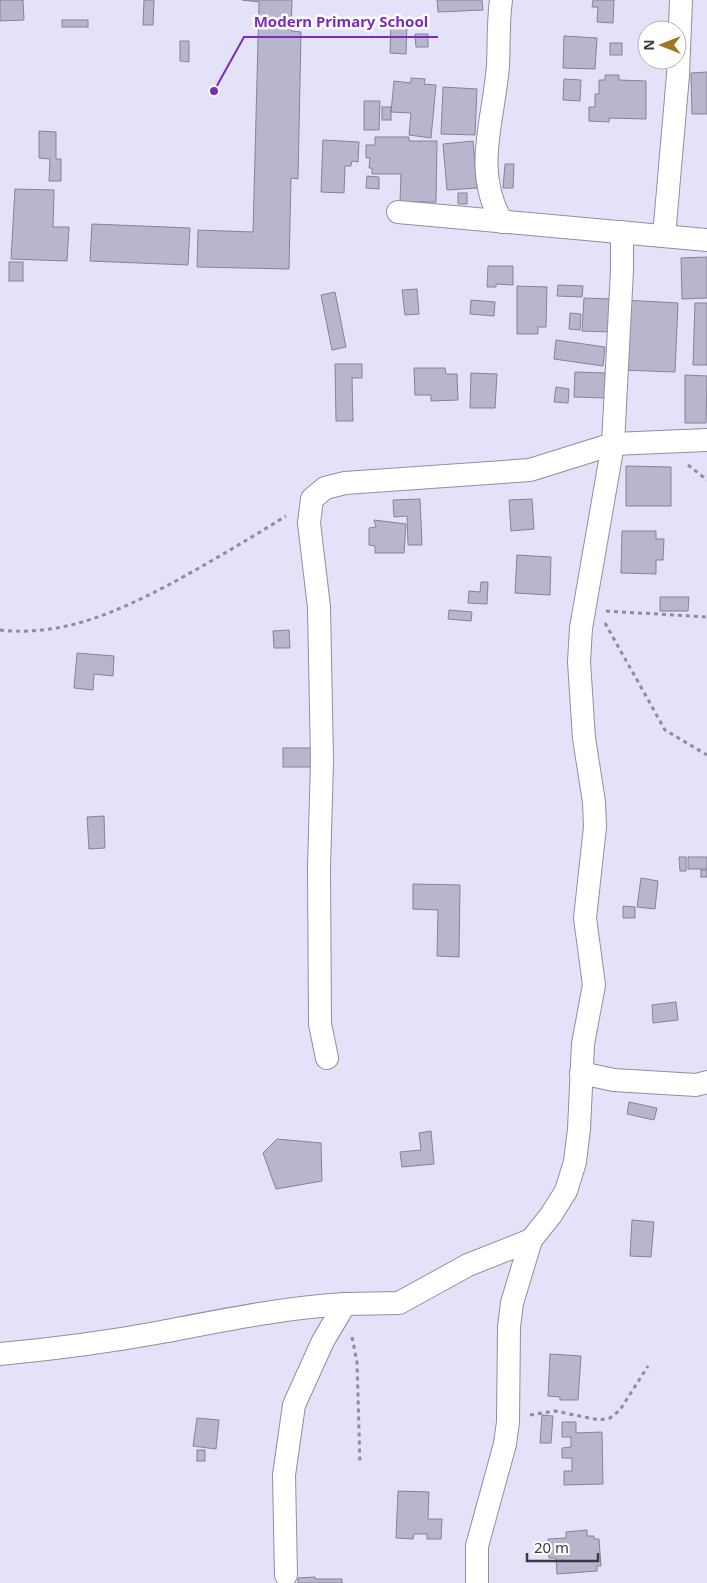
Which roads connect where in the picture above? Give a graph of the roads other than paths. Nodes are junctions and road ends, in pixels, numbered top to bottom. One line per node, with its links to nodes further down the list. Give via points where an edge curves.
1 (501, 0): 4 (street, via 498,65 485,158 486,182 492,204)
2 (681, 0): 6 (street)
3 (398, 212): 4 (street)
4 (502, 222): 5 (street)
5 (622, 232): 6 (street); 9 (street)
6 (664, 236): 7 (street)
7 (707, 240)
8 (707, 440): 9 (street)
9 (612, 444): 10 (street, via 530,470 346,483 325,488 312,499 309,523 319,607 322,761 320,1024); 11 (street, via 591,609 579,662 595,827 585,918 594,985)
10 (326, 1058)
11 (581, 1073): 12 (street, via 614,1080 696,1085); 13 (street, via 575,1162 560,1202)
12 (707, 1082)
13 (531, 1240): 14 (street, via 468,1265 399,1304); 17 (street, via 512,1303 508,1422 477,1546)
14 (346, 1304): 15 (street, via 239,1316 78,1346); 16 (street, via 323,1341 294,1405 284,1475)
15 (0, 1354)
16 (286, 1575)
17 (477, 1583)

